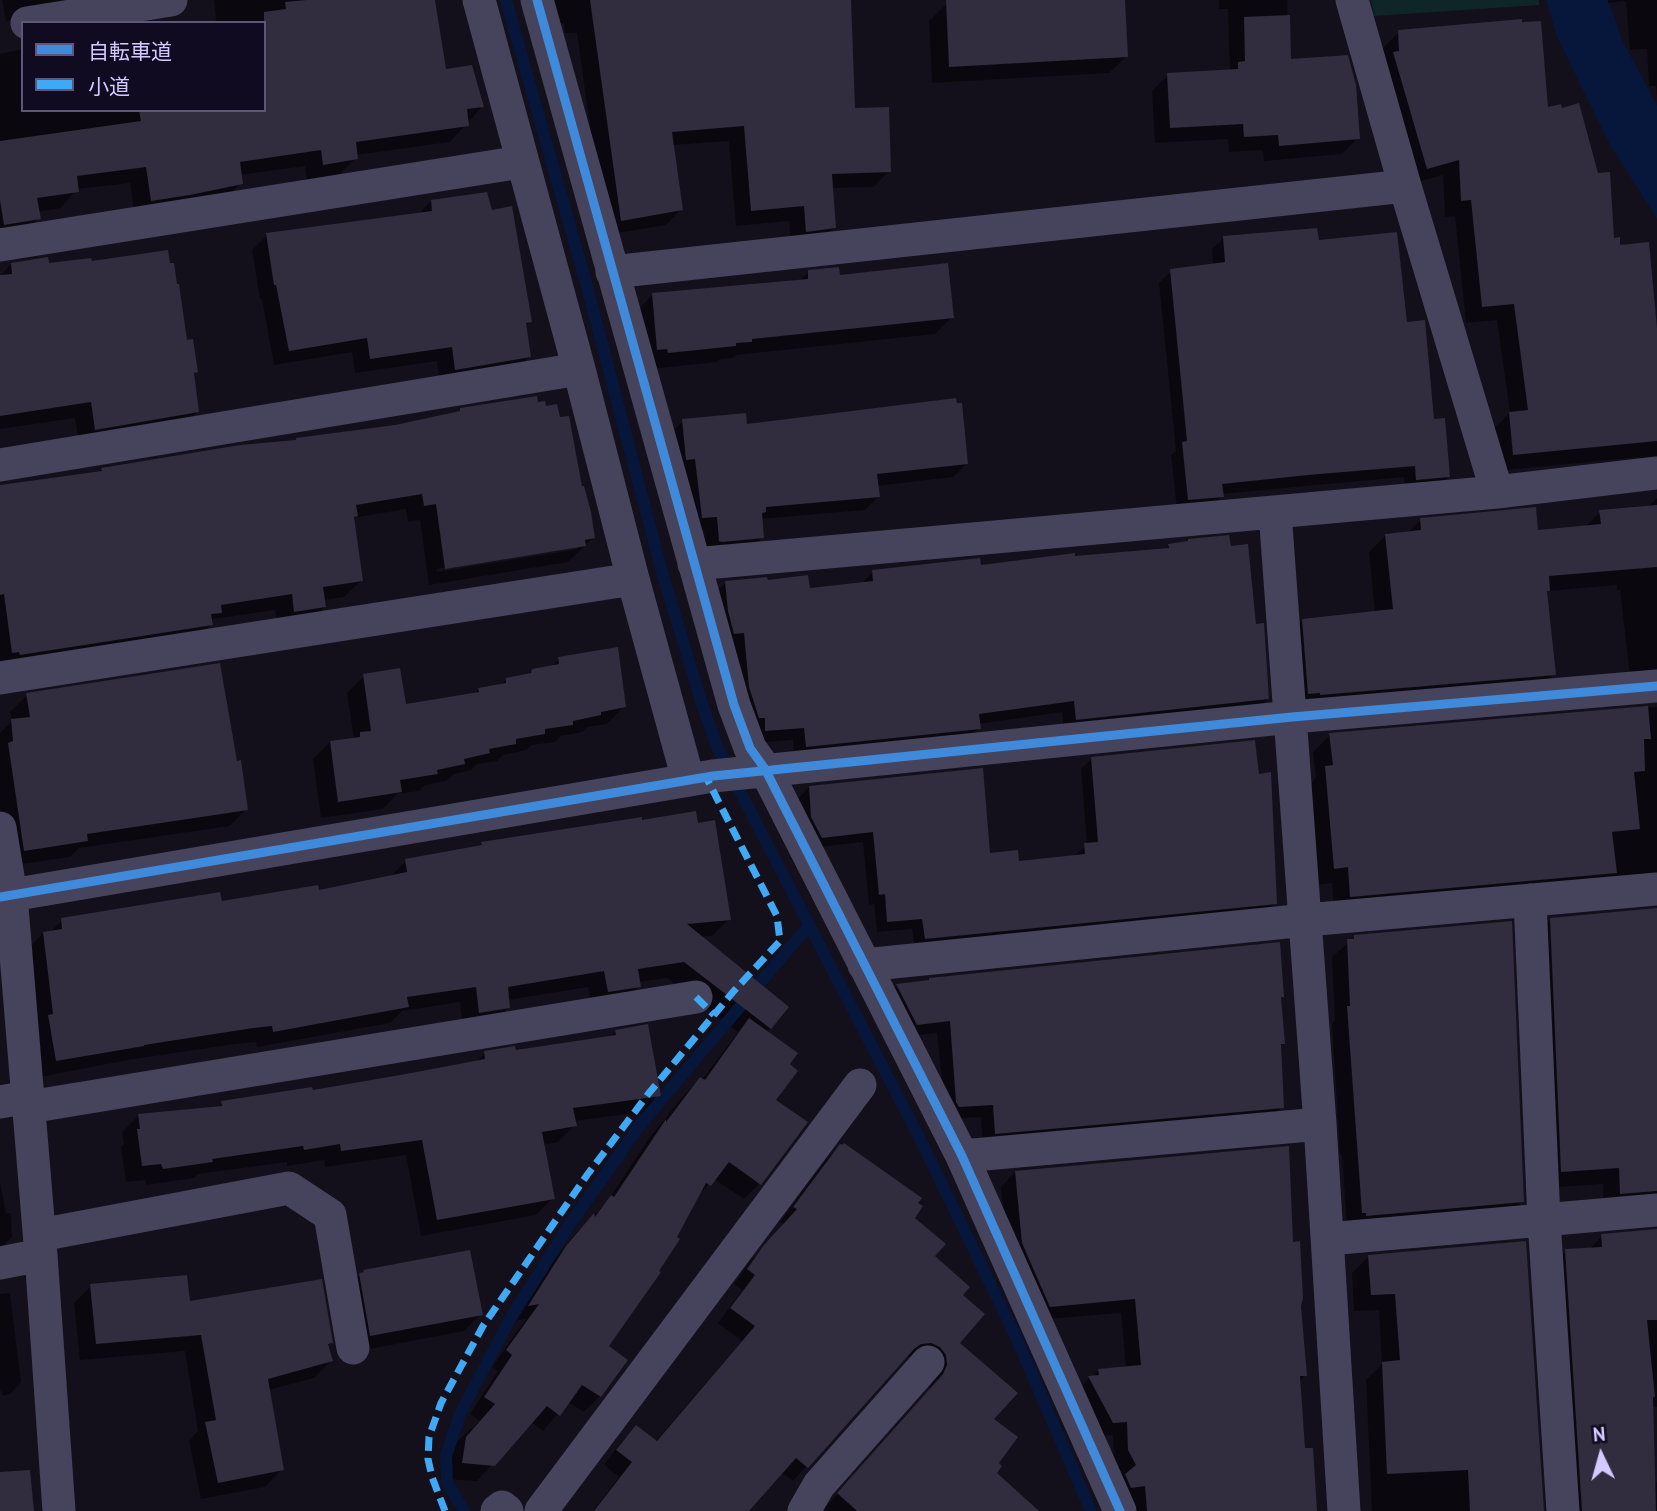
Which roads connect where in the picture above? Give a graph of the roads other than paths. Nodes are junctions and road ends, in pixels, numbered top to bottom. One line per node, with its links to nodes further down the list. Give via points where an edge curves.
1 (171, 0): 5 (street)
2 (479, 0): 8 (street)
3 (537, 0): 11 (street)
4 (1352, 0): 9 (street)
5 (38, 21)
6 (21, 24): 7 (street)
7 (0, 27)
8 (521, 162): 10 (street); 12 (street)
9 (1405, 186): 11 (street); 15 (street)
10 (0, 244)
11 (612, 272): 17 (street)
12 (579, 369): 13 (street); 18 (street)
13 (0, 465)
14 (1657, 473): 15 (street)
15 (1497, 492): 16 (street)
16 (1275, 512): 17 (street); 21 (street)
17 (694, 564): 22 (street, via 750,748)
18 (633, 579): 19 (street); 22 (street)
19 (0, 678)
20 (1657, 686): 21 (street)
21 (1292, 718): 22 (street); 27 (street)
22 (726, 774): 25 (street); 28 (street)
23 (0, 828): 25 (street)
24 (1657, 889): 26 (street)
25 (6, 896): 31 (street)
26 (1530, 900): 27 (street); 35 (street)
27 (1306, 920): 28 (street); 32 (street)
28 (864, 965): 33 (street)
29 (696, 997): 31 (street)
30 (860, 1085): 44 (street)
31 (19, 1102): 37 (street)
32 (1320, 1124): 33 (street); 36 (street)
33 (962, 1156): 46 (street)
34 (1657, 1210): 35 (street)
35 (1544, 1220): 36 (street); 48 (street)
36 (1328, 1239): 47 (street)
37 (41, 1245): 38 (street); 39 (street, via 289,1188 330,1215); 41 (street)
38 (0, 1263)
39 (353, 1348)
40 (928, 1362): 45 (street, via 819,1485)
41 (59, 1511)
42 (497, 1511): 43 (street, via 502,1507)
43 (507, 1511)
44 (541, 1511)
45 (804, 1511)
46 (1120, 1511)
47 (1344, 1511)
48 (1563, 1511)

